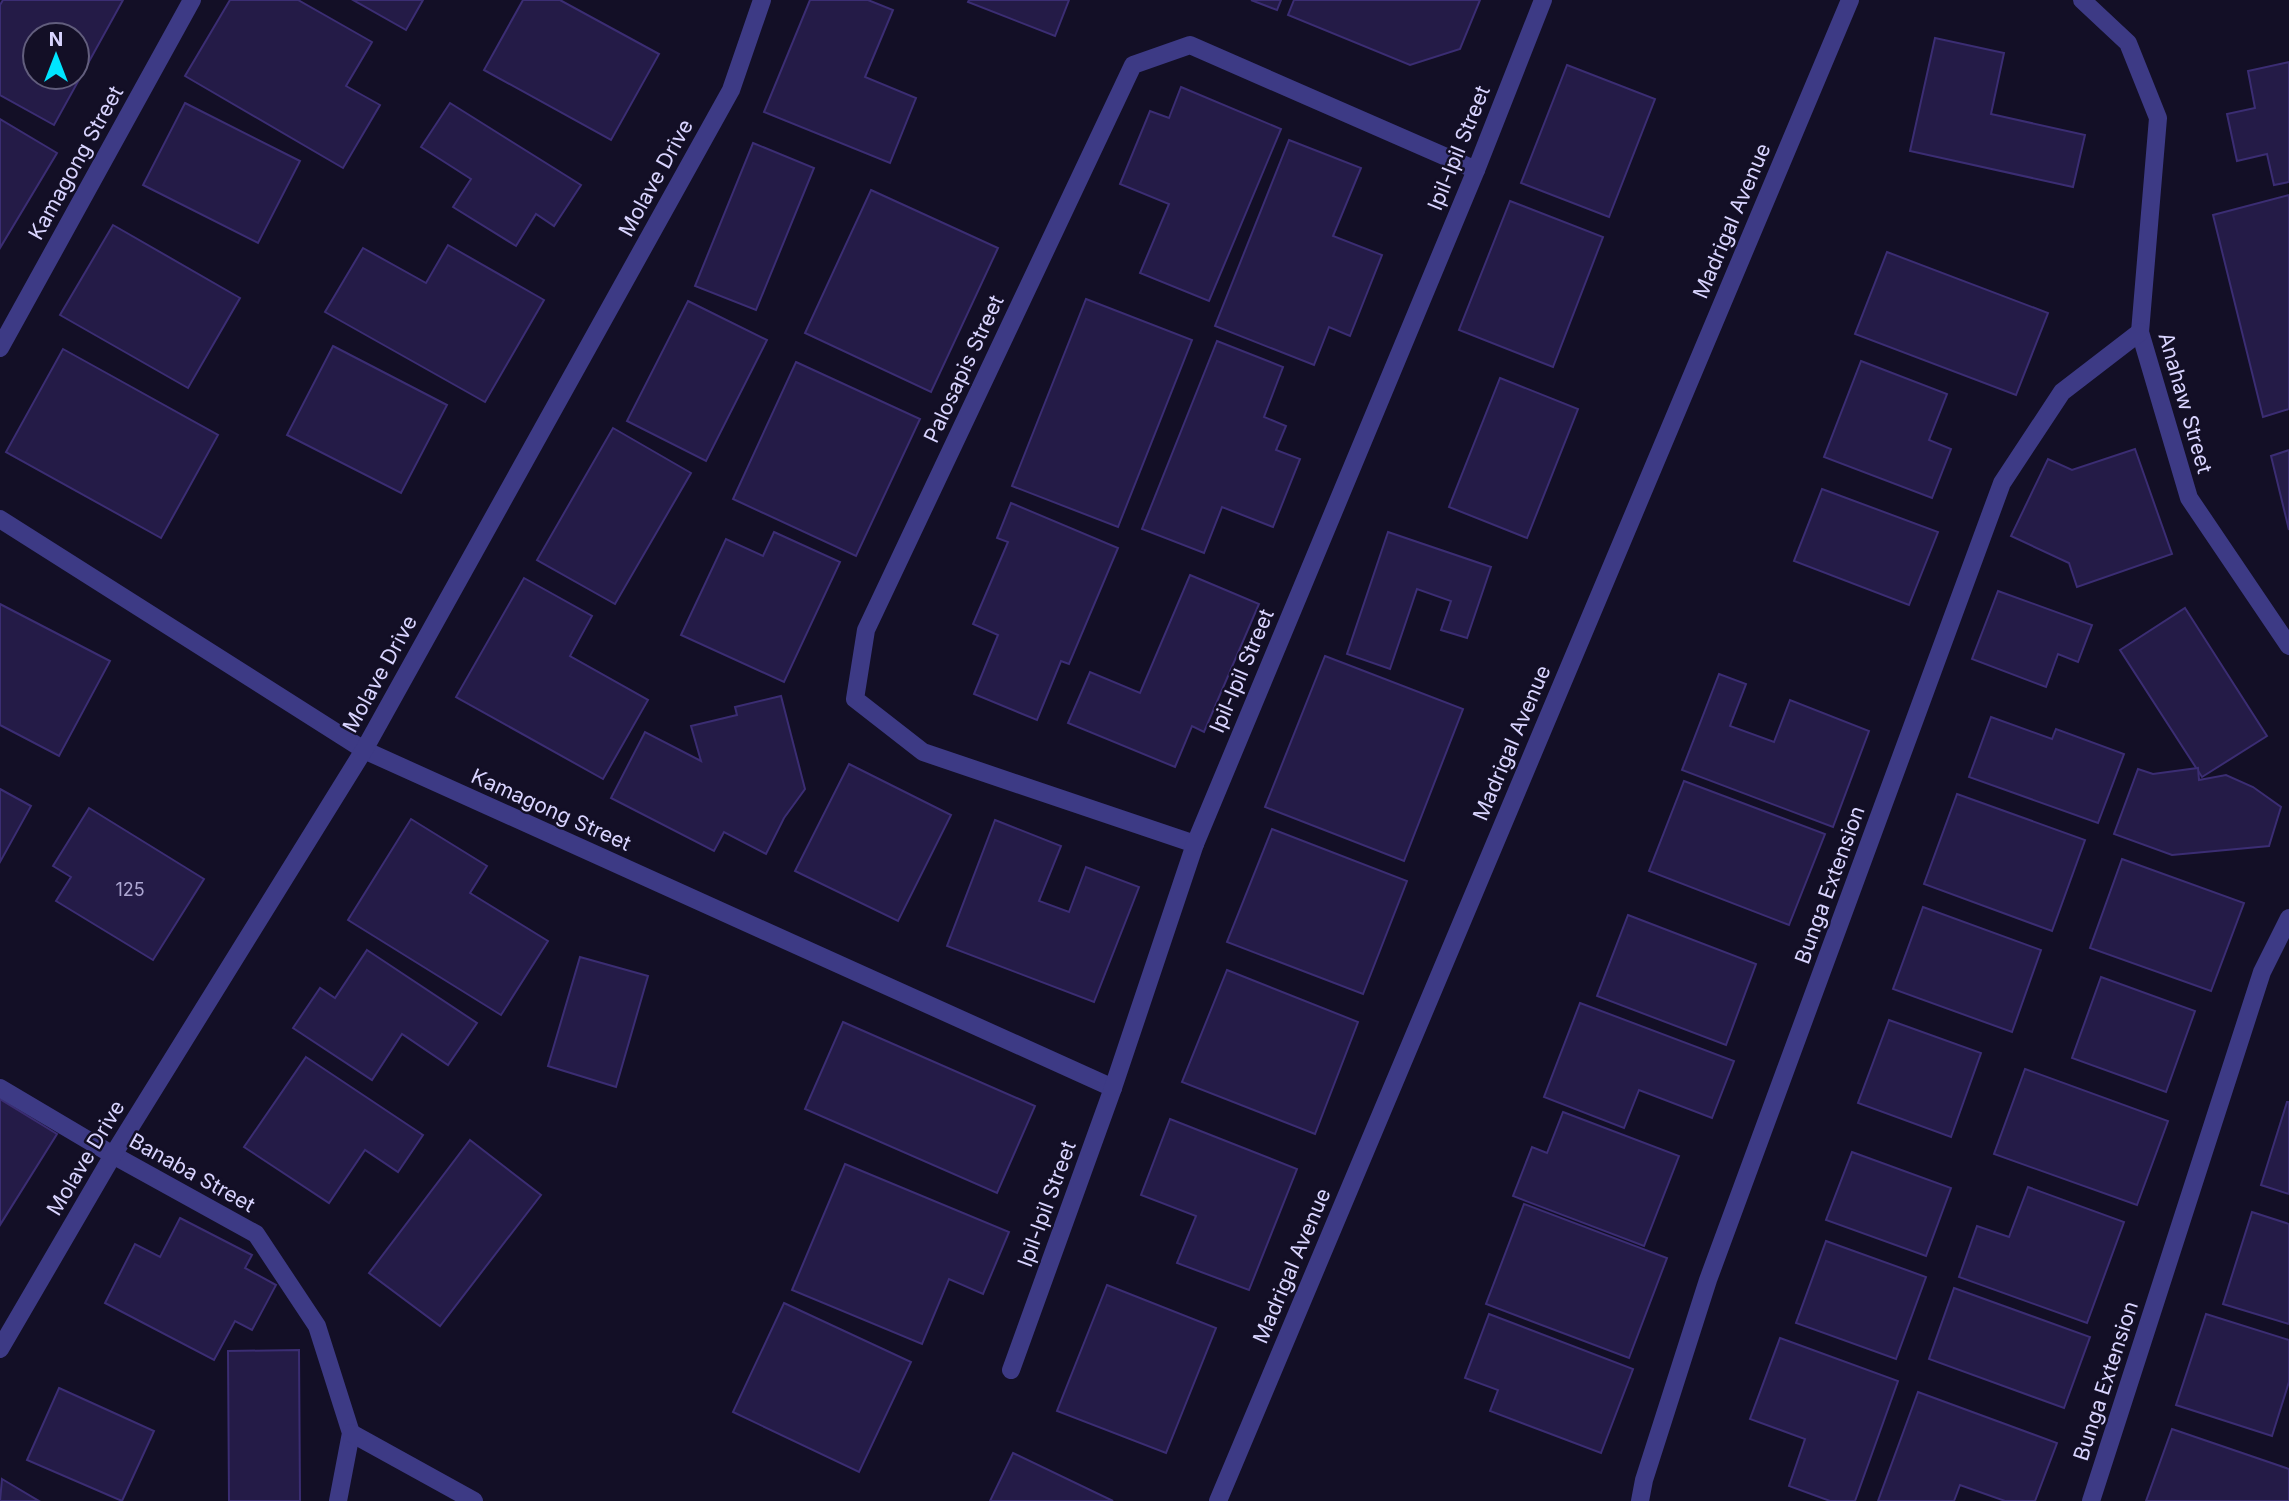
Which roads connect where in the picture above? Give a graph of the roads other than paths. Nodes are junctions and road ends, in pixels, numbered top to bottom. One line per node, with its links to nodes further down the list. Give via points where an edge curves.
1 (192, 0): 8 (street, Kamagong Street)
2 (762, 0): 11 (street, Molave Drive, via 731,90)
3 (1543, 0): 6 (street, Ipil-Ipil Street)
4 (2082, 0): 7 (street, Anahaw Street, via 2129,43 2158,118)
5 (1849, 1): 22 (street, Madrigal Avenue)
6 (1476, 170): 12 (street, Ipil-Ipil Street); 12 (street, Palosapis Street, via 1190,45 1133,65 866,630 855,699 923,752)
7 (2140, 332): 10 (street, Anahaw Street, via 2189,498); 23 (street, Bunga Extension, via 2062,392 2002,483 1708,1280)
8 (0, 348)
9 (0, 519): 11 (street, Kamagong Street)
10 (2289, 646)
11 (364, 750): 15 (street, Kamagong Street); 16 (street, Molave Drive)
12 (1195, 844): 15 (street, Ipil-Ipil Street)
13 (2289, 918): 24 (street, Bunga Extension, via 2262,972)
14 (0, 1088): 16 (street, Banaba Street)
15 (1114, 1088): 18 (street, Ipil-Ipil Street)
16 (113, 1155): 17 (street, Molave Drive); 19 (street, Banaba Street, via 256,1234 317,1326)
17 (0, 1349)
18 (1011, 1370)
19 (351, 1433): 20 (street, Banaba Street); 21 (street)
20 (338, 1501)
21 (474, 1501)
22 (1218, 1501)
23 (1640, 1501)
24 (2091, 1501)

